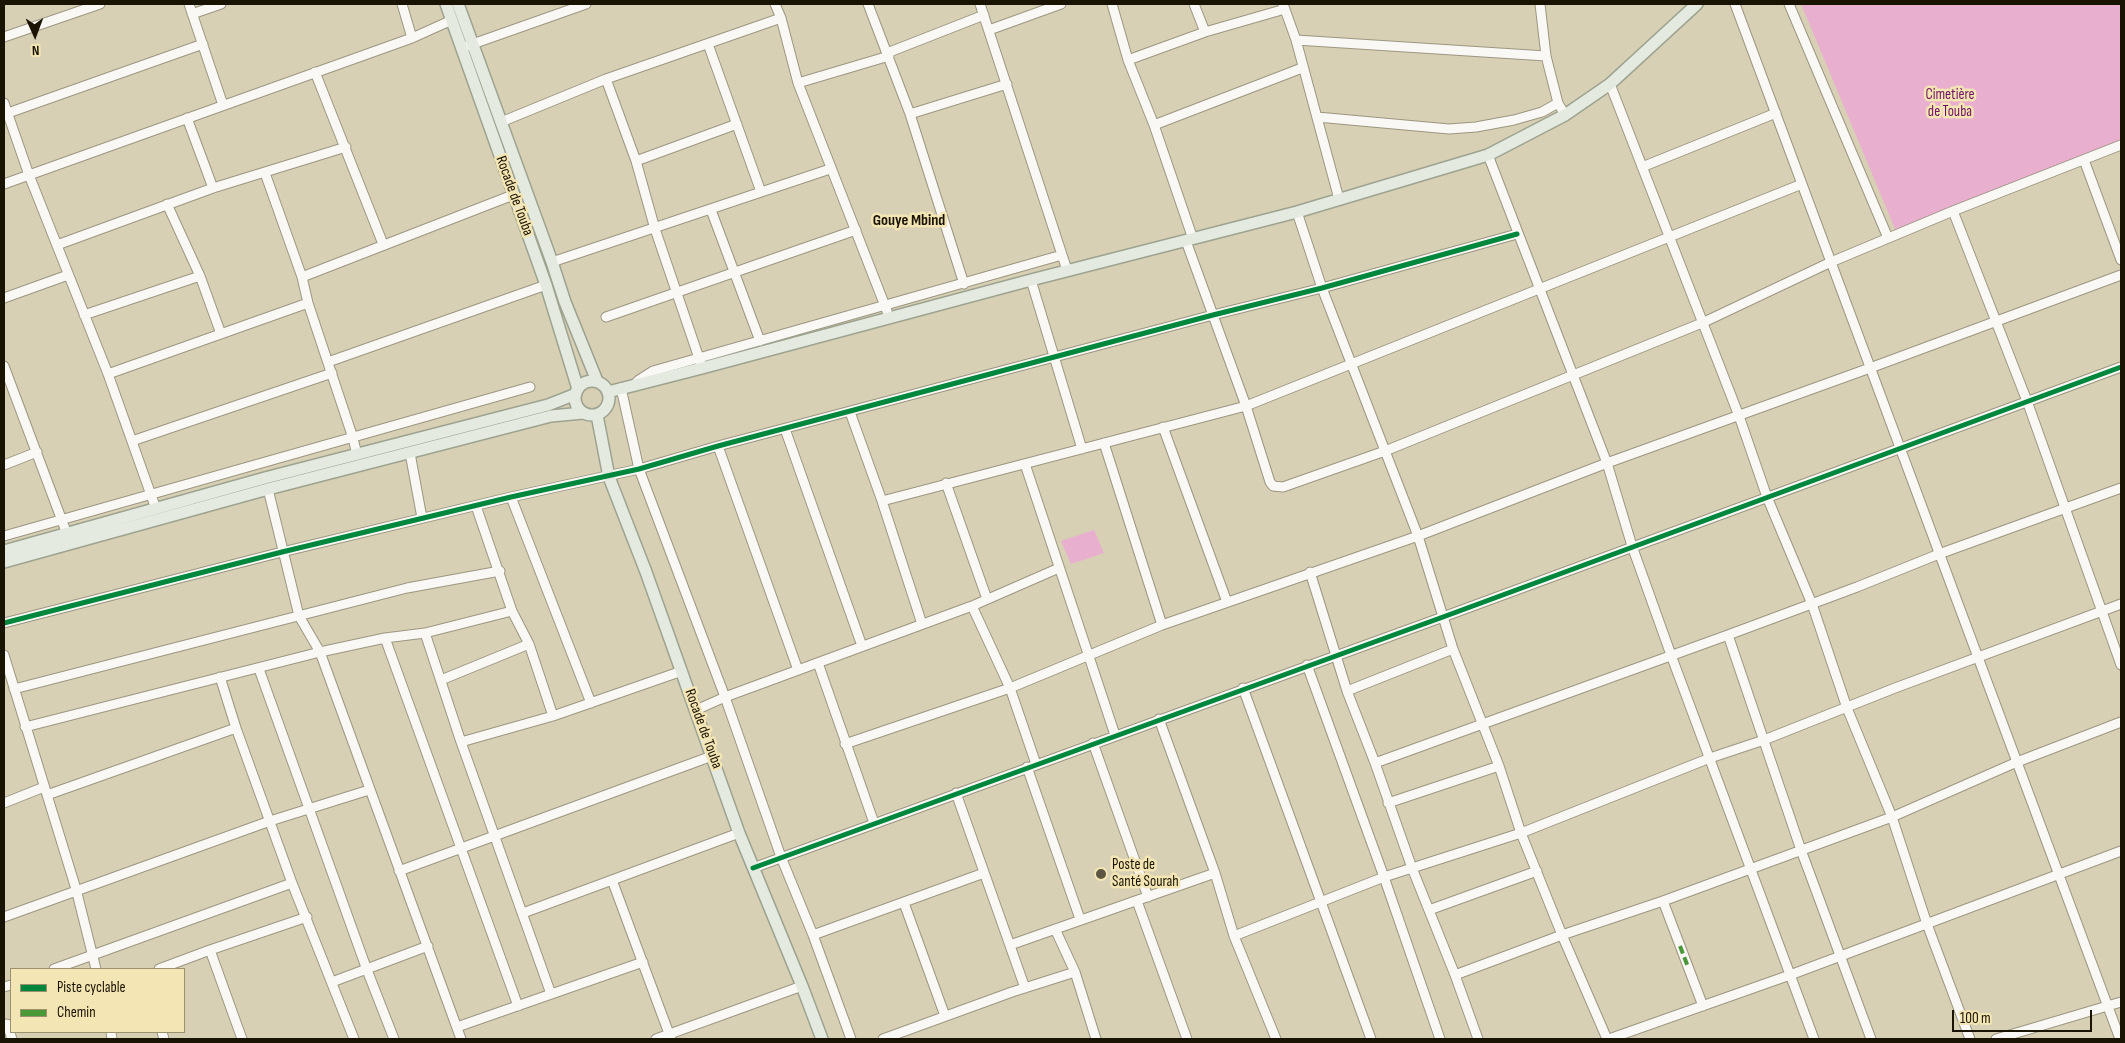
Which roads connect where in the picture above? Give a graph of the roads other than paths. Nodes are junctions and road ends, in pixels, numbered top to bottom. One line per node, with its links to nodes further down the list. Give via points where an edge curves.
1 (98, 4): 26 (street)
2 (189, 4): 20 (street)
3 (221, 4): 20 (street)
4 (402, 4): 27 (street)
5 (446, 4): 23 (main road, Rocade de Touba)
6 (458, 4): 31 (main road, Rocade de Touba)
7 (586, 4): 31 (street)
8 (774, 4): 22 (street)
9 (868, 4): 32 (street)
10 (980, 4): 21 (street)
11 (1061, 4): 19 (street)
12 (1112, 4): 34 (street)
13 (1194, 4): 25 (street)
14 (1540, 4): 33 (street)
15 (1697, 4): 40 (main road)
16 (1735, 4): 45 (street)
17 (1789, 4): 76 (street)
18 (1284, 6): 25 (street); 28 (street)
19 (1040, 7): 24 (street)
20 (192, 14): 29 (street)
21 (984, 15): 24 (street); 32 (street)
22 (781, 18): 30 (street); 38 (street)
23 (452, 20): 27 (street); 31 (main road, Rocade de Touba)
24 (988, 30): 39 (street)
25 (1205, 32): 34 (street)
26 (4, 37)
27 (412, 38): 36 (street)
28 (1296, 40): 33 (street); 35 (street)
29 (204, 44): 43 (street); 44 (street)
30 (708, 44): 37 (street); 51 (street)
31 (467, 46): 50 (main road, Rocade de Touba); 66 (main road, Rocade de Touba)
32 (888, 55): 38 (street); 46 (street)
33 (1546, 56): 42 (street)
34 (1128, 60): 52 (street)
35 (1302, 68): 48 (street); 52 (street)
36 (315, 72): 43 (street); 54 (street)
37 (606, 79): 50 (street); 57 (street)
38 (798, 83): 59 (street)
39 (1007, 84): 46 (street); 80 (street)
40 (1610, 84): 47 (main road); 58 (street)
41 (4, 103): 44 (street)
42 (1558, 104): 47 (street); 48 (street, via 1514,120 1449,129)
43 (223, 105): 49 (street)
44 (8, 113): 61 (street)
45 (1776, 113): 58 (street); 63 (street)
46 (910, 114): 91 (street)
47 (1565, 116): 55 (main road)
48 (1317, 117): 67 (street)
49 (187, 118): 61 (street); 64 (street)
50 (501, 122): 82 (main road, Rocade de Touba)
51 (737, 124): 57 (street); 65 (street)
52 (1154, 124): 77 (street)
53 (2121, 145): 56 (street)
54 (346, 147): 60 (street); 78 (street)
55 (1488, 155): 67 (main road); 74 (street)
56 (2084, 160): 70 (street); 81 (street)
57 (636, 161): 72 (street)
58 (1642, 167): 75 (street)
59 (830, 169): 65 (street); 73 (street)
60 (265, 173): 64 (street); 89 (street)
61 (29, 175): 62 (street); 79 (street)
62 (4, 184)
63 (1802, 184): 75 (street); 83 (street)
64 (213, 188): 68 (street)
65 (761, 192): 69 (street)
66 (513, 195): 78 (street); 92 (main road, Rocade de Touba)
67 (1339, 199): 71 (main road)
68 (167, 204): 79 (street); 88 (street)
69 (711, 210): 72 (street); 85 (street)
70 (1954, 211): 76 (street); 102 (street)
71 (1297, 212): 77 (main road); 93 (street)
72 (655, 229): 82 (street); 95 (street)
73 (856, 230): 85 (street); 98 (street)
74 (1517, 234): 93 (street); 94 (street)
75 (1668, 236): 94 (street); 103 (street)
76 (1888, 238): 83 (street)
77 (1190, 240): 84 (main road); 100 (street)
78 (383, 244): 89 (street)
79 (57, 245): 86 (street)
80 (1062, 255): 84 (street); 91 (street)
81 (2121, 260)
82 (552, 262): 116 (main road, Rocade de Touba)
83 (1831, 262): 103 (street); 112 (street)
84 (1067, 270): 90 (main road)
85 (734, 272): 95 (street); 105 (street)
86 (68, 275): 96 (street); 99 (street)
87 (2121, 275): 102 (street)
88 (200, 276): 99 (street); 104 (street)
89 (302, 277): 97 (street)
90 (1031, 280): 98 (main road); 106 (street)
91 (964, 284): 98 (street)
92 (546, 285): 107 (street); 120 (main road, Rocade de Touba)
93 (1322, 288): 100 (street); 109 (street)
94 (1539, 289): 109 (street); 115 (street)
95 (677, 293): 101 (street); 108 (street)
96 (4, 298)
97 (308, 303): 104 (street); 107 (street)
98 (887, 312): 105 (street); 108 (main road)
99 (84, 315): 114 (street)
100 (1213, 315): 106 (street); 123 (street)
101 (606, 317)
102 (1996, 321): 112 (street); 122 (street)
103 (1702, 322): 115 (street); 127 (street)
104 (221, 334): 114 (street)
105 (760, 341): 108 (street)
106 (1055, 357): 124 (street); 135 (street)
107 (328, 362): 113 (street)
108 (701, 363): 119 (main road)
109 (1353, 364): 123 (street); 136 (street)
110 (4, 366): 117 (street)
111 (2121, 367): 122 (street)
112 (1870, 368): 127 (street); 134 (street)
113 (332, 373): 130 (street); 131 (street)
114 (108, 374): 131 (street)
115 (1572, 375): 136 (street); 140 (street)
116 (597, 381): 120 (main road, via 584,383); 121 (main road)
117 (7, 387): 137 (street)
118 (530, 387): 130 (street)
119 (621, 388): 121 (main road); 143 (street)
120 (577, 391): 125 (main road, via 577,404); 139 (main road, via 548,405)
121 (608, 392): 126 (main road, via 608,407)
122 (2027, 401): 134 (street); 154 (street)
123 (1246, 406): 128 (street); 136 (street, via 1270,482 1277,487)
124 (850, 412): 129 (street); 151 (street)
125 (583, 413): 126 (main road); 138 (main road, via 551,416)
126 (597, 415): 144 (main road, Rocade de Touba)
127 (1740, 416): 140 (street); 150 (street)
128 (1163, 427): 132 (street); 169 (street)
129 (785, 430): 133 (street); 184 (street)
130 (353, 438): 139 (street); 148 (street)
131 (132, 441): 148 (street)
132 (1104, 443): 135 (street); 179 (street)
133 (718, 446): 143 (street); 196 (street)
134 (1900, 448): 150 (street); 163 (street)
135 (1082, 449): 141 (street)
136 (1385, 451): 159 (street)
137 (37, 452): 142 (street); 156 (street)
138 (410, 453): 147 (main road); 155 (street)
139 (357, 455): 153 (main road)
140 (1606, 463): 159 (street); 160 (street)
141 (1025, 464): 145 (street); 165 (street)
142 (4, 465)
143 (639, 469): 144 (street); 204 (street)
144 (609, 476): 149 (street); 197 (main road, Rocade de Touba)
145 (946, 483): 151 (street); 168 (street)
146 (2121, 488): 154 (street)
147 (268, 489): 162 (street); 164 (main road)
148 (150, 494): 153 (street); 156 (street)
149 (511, 497): 152 (street); 205 (street)
150 (1767, 497): 160 (street); 170 (street)
151 (882, 501): 178 (street)
152 (476, 506): 155 (street); 166 (street)
153 (156, 509): 157 (main road)
154 (2066, 509): 163 (street); 174 (street)
155 (422, 518): 162 (street)
156 (61, 520): 157 (street); 158 (street)
157 (67, 534): 161 (main road)
158 (4, 536)
159 (1418, 536): 167 (street); 176 (street)
160 (1632, 546): 176 (street); 190 (street)
161 (4, 551)
162 (282, 552): 175 (street); 177 (street)
163 (1939, 554): 170 (street); 191 (street)
164 (4, 562)
165 (1059, 568): 168 (street); 189 (street)
166 (500, 571): 173 (street); 175 (street, via 407,588)
167 (1310, 572): 169 (street); 187 (street)
168 (987, 599): 172 (street)
169 (1227, 602): 179 (street)
170 (1812, 604): 181 (street); 206 (street)
171 (2121, 604): 174 (street)
172 (972, 606): 178 (street); 200 (street)
173 (512, 611): 180 (street); 183 (street)
174 (2102, 612): 191 (street); 194 (street)
175 (299, 616): 186 (street); 202 (street)
176 (1443, 617): 185 (street); 187 (street)
177 (4, 623)
178 (922, 624): 184 (street)
179 (1162, 624): 189 (street)
180 (425, 633): 182 (street); 199 (street)
181 (1728, 635): 190 (street); 215 (street)
182 (385, 638): 186 (street); 237 (street)
183 (529, 644): 199 (street); 208 (street)
184 (862, 646): 192 (street)
185 (1453, 649): 203 (street); 211 (street)
186 (320, 652): 195 (street); 225 (street)
187 (1336, 654): 193 (street); 203 (street)
188 (4, 655): 202 (street)
189 (1090, 655): 200 (street); 214 (street)
190 (1671, 655): 211 (street); 220 (street)
191 (1978, 658): 206 (street); 221 (street)
192 (818, 663): 196 (street); 218 (street)
193 (1307, 665): 201 (street); 249 (street)
194 (2121, 665)
195 (259, 669): 198 (street); 230 (street)
196 (798, 670): 204 (street)
197 (682, 671): 205 (street); 207 (main road, Rocade de Touba)
198 (220, 677): 212 (street); 213 (street)
199 (441, 680): 216 (street)
200 (1010, 688): 218 (street); 223 (street)
201 (1243, 688): 209 (street); 257 (street)
202 (14, 689): 212 (street)
203 (1347, 691): 222 (street)
204 (725, 697): 207 (street); 240 (street)
205 (591, 703): 208 (street)
206 (1847, 708): 215 (street); 231 (street)
207 (696, 710): 219 (main road, Rocade de Touba)
208 (553, 716): 216 (street)
209 (1159, 719): 214 (street); 247 (street)
210 (2121, 722): 221 (street)
211 (1482, 723): 222 (street); 224 (street)
212 (25, 727): 226 (street)
213 (236, 728): 226 (street); 232 (street)
214 (1115, 735): 217 (street)
215 (1764, 740): 220 (street); 238 (street)
216 (461, 742): 236 (street)
217 (1093, 743): 223 (street); 253 (street)
218 (845, 744): 233 (street)
219 (712, 756): 234 (main road, Rocade de Touba); 236 (street)
220 (1710, 758): 235 (street); 243 (street)
221 (2017, 762): 231 (street); 248 (street)
222 (1375, 763): 229 (street)
223 (1031, 766): 227 (street); 262 (street)
224 (1499, 766): 229 (street); 235 (street)
225 (369, 790): 230 (street); 245 (street)
226 (45, 791): 228 (street); 252 (street)
227 (956, 793): 233 (street); 246 (street)
228 (4, 803)
229 (1388, 803): 242 (street)
230 (309, 810): 232 (street); 277 (street)
231 (1892, 817): 238 (street); 263 (street)
232 (270, 821): 251 (street); 252 (street)
233 (874, 823): 240 (street)
234 (739, 833): 241 (main road, Rocade de Touba); 250 (street)
235 (1522, 833): 242 (street); 244 (street)
236 (495, 836): 237 (street); 259 (street)
237 (460, 848): 245 (street); 286 (street)
238 (1802, 850): 243 (street); 272 (street)
239 (2121, 851): 248 (street)
240 (781, 857): 241 (street); 265 (street)
241 (753, 868): 282 (main road, Rocade de Touba)
242 (1412, 868): 249 (street); 258 (street)
243 (1750, 869): 255 (street); 280 (street)
244 (1537, 870): 258 (street); 266 (street)
245 (400, 871): 269 (street)
246 (984, 873): 256 (street); 268 (street)
247 (1215, 873): 253 (street); 267 (street)
248 (2058, 875): 263 (street); 288 (street)
249 (1384, 877): 257 (street); 306 (street)
250 (612, 880): 259 (street); 273 (street)
251 (292, 883): 261 (street); 271 (street)
252 (76, 890): 260 (street); 271 (street)
253 (1148, 897): 254 (street)
254 (1137, 901): 262 (street); 303 (street)
255 (1663, 901): 266 (street); 287 (street)
256 (904, 903): 265 (street); 289 (street)
257 (1320, 903): 267 (street); 305 (street)
258 (1429, 910): 279 (street)
259 (523, 913): 284 (street)
260 (4, 917)
261 (307, 918): 270 (street); 281 (street)
262 (1080, 919): 264 (street)
263 (1927, 924): 272 (street); 311 (street)
264 (1056, 929): 268 (street); 278 (street)
265 (813, 935): 301 (street)
266 (1562, 935): 279 (street); 308 (street)
267 (1234, 936): 304 (street)
268 (1010, 945): 283 (street)
269 (428, 946): 277 (street); 291 (street)
270 (210, 950): 276 (street); 295 (street)
271 (93, 956): 274 (street); 275 (street)
272 (1840, 956): 280 (street); 310 (street)
273 (643, 962): 284 (street); 292 (street)
274 (57, 968)
275 (96, 968)
276 (162, 968)
277 (367, 970): 281 (street); 297 (street)
278 (1075, 972): 283 (street); 293 (street)
279 (1455, 975): 307 (street)
280 (1790, 975): 287 (street); 309 (street)
281 (332, 982): 296 (street)
282 (802, 986): 292 (street); 300 (main road, Rocade de Touba)
283 (1025, 988): 289 (street)
284 (551, 994): 286 (street)
285 (2121, 1002): 288 (street)
286 (518, 1006): 291 (street)
287 (1703, 1006): 308 (street)
288 (2107, 1006): 312 (street); 313 (street)
289 (945, 1016): 302 (street)
290 (7, 1024): 294 (street)
291 (457, 1027): 298 (street)
292 (670, 1037): 299 (street)
293 (1094, 1038)
294 (12, 1039)
295 (242, 1039)
296 (354, 1039)
297 (394, 1039)
298 (461, 1039)
299 (656, 1039)
300 (822, 1039)
301 (851, 1039)
302 (883, 1039)
303 (1187, 1039)
304 (1276, 1039)
305 (1371, 1039)
306 (1440, 1039)
307 (1478, 1039)
308 (1608, 1039)
309 (1814, 1039)
310 (1871, 1039)
311 (1970, 1039)
312 (1996, 1039)
313 (2120, 1039)

